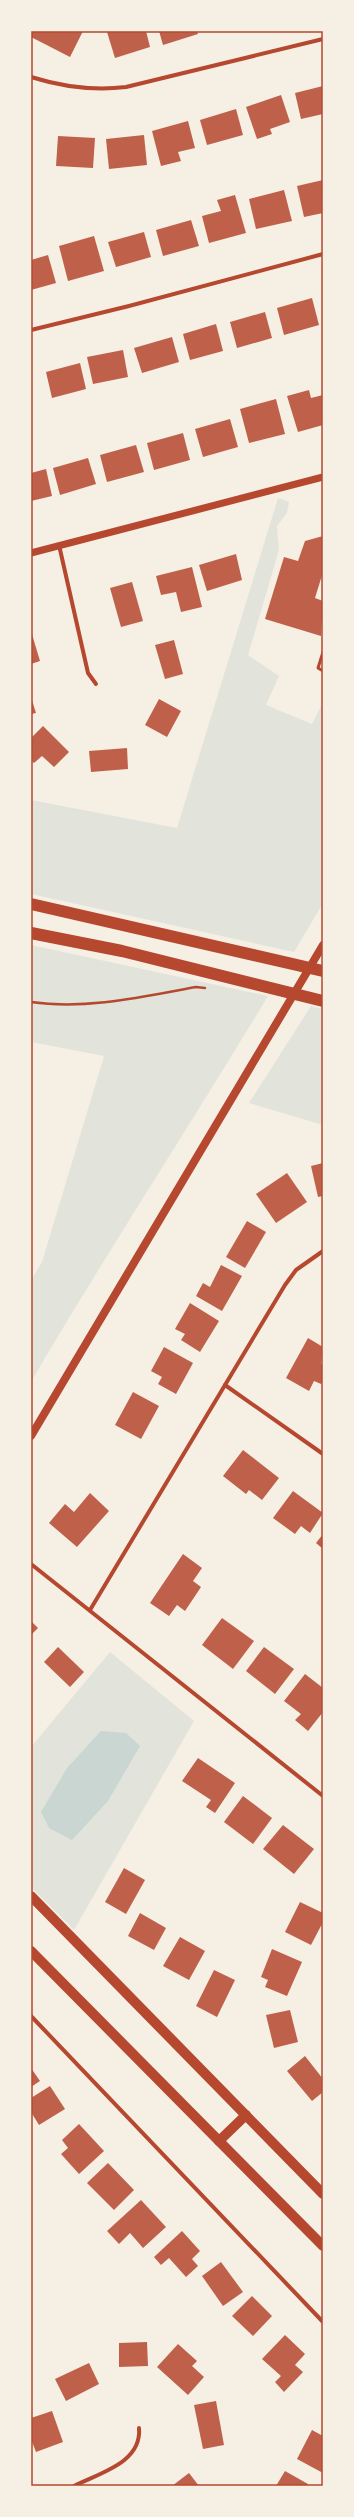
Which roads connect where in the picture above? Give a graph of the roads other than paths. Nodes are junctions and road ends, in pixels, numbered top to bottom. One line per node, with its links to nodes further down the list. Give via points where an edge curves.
1 (323, 38): 2 (street, via 126,87 100,90 58,86)
2 (31, 77)
3 (323, 254): 4 (street)
4 (31, 330)
5 (323, 476): 6 (street)
6 (59, 545): 7 (street); 10 (street, via 88,673)
7 (31, 553)
8 (323, 652): 9 (lane, via 318,668)
9 (323, 671)
10 (96, 684)
11 (31, 904): 14 (highway)
12 (31, 933): 15 (highway, via 122,951)
13 (323, 945): 18 (main road)
14 (323, 971)
15 (323, 1001)
16 (323, 1251): 17 (street, via 296,1270 285,1285)
17 (225, 1385): 19 (street); 21 (street)
18 (31, 1436)
19 (323, 1454)
20 (31, 1564): 21 (street)
21 (90, 1610): 22 (street)
22 (323, 1796)
23 (31, 1896): 26 (main road)
24 (31, 1951): 27 (main road)
25 (31, 2016): 30 (street)
26 (246, 2115): 27 (main road); 28 (main road)
27 (219, 2141): 29 (main road)
28 (323, 2194)
29 (323, 2246)
30 (323, 2322)
31 (139, 2428): 32 (street, via 138,2444 129,2458)
32 (74, 2486)

